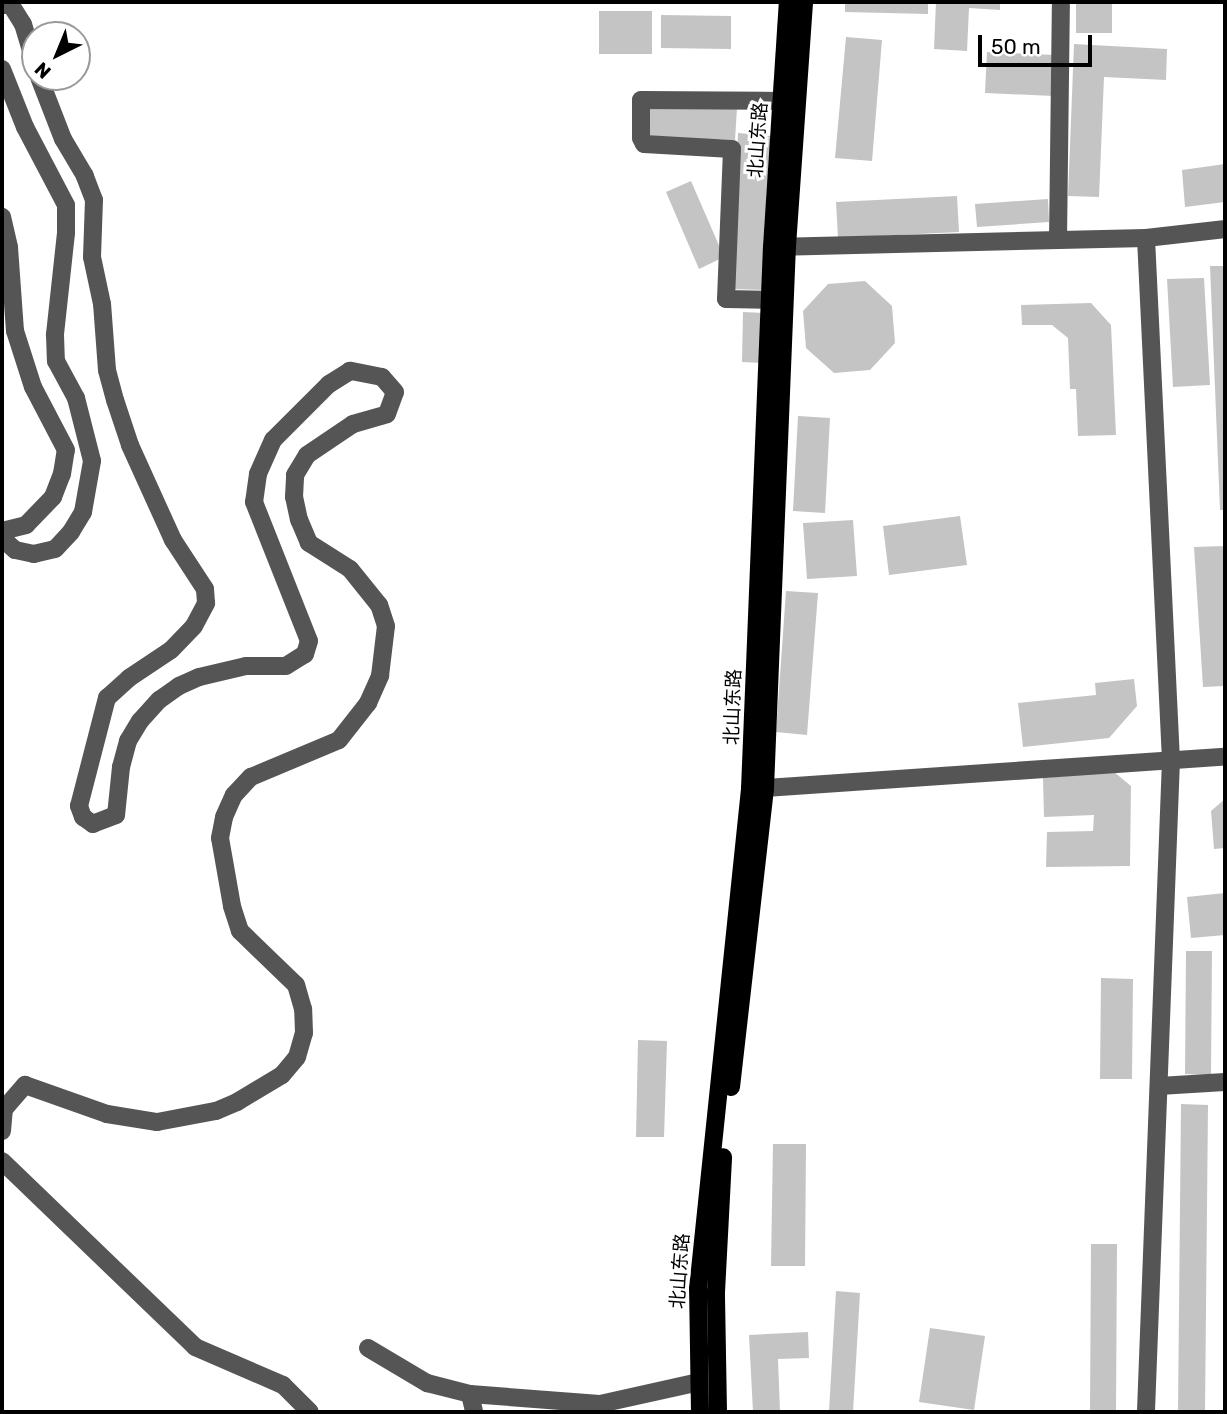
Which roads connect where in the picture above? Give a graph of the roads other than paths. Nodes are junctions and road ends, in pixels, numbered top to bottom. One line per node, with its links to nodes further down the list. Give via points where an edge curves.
1 (788, 2): 8 (main road, 北山东路)
2 (804, 2): 13 (main road, 北山东路)
3 (1061, 2): 12 (street)
4 (2, 5): 5 (street, via 10,5)
5 (21, 21)
6 (2, 69): 15 (street, via 25,127 66,205 56,361 76,398 92,461 83,512 55,550 34,554 15,550 5,541)
7 (44, 91): 21 (street, via 62,139 94,200 92,257 115,400 173,540 205,589 206,603 194,626 171,650 107,698 79,806 83,817 93,824 116,815 128,741 140,721 178,686 246,666 286,666 305,654 309,641 254,502 258,474 273,440 329,384 350,371 382,377 395,392 387,414 353,424 307,455 295,475 294,497 309,543 350,569 379,605 386,626 380,676 369,703 339,740 251,777 234,795 224,817 220,838 240,931 296,985 304,1033 297,1057 282,1075 237,1102 216,1111 157,1122 107,1114 25,1085 4,1109)
8 (781, 101): 13 (main road, 北山东路); 14 (street, via 641,100 640,138 644,144 732,149 726,299)
9 (2, 217): 15 (street, via 9,247 15,331 33,387 66,450 52,497 26,525)
10 (1225, 229): 11 (street)
11 (1146, 238): 12 (street); 17 (street)
12 (1058, 240): 13 (street)
13 (779, 246): 14 (main road, 北山东路); 18 (main road, 北山东路)
14 (770, 300): 18 (main road, 北山东路)
15 (4, 529)
16 (1225, 757): 17 (street)
17 (1171, 760): 18 (street); 20 (street)
18 (758, 788): 24 (main road, 北山东路, via 698,1289); 29 (main road, 北山东路, via 722,1164 716,1292)
19 (1225, 1082): 20 (street)
20 (1159, 1086): 30 (street)
21 (2, 1131)
22 (2, 1161): 26 (street, via 195,1347 283,1385)
23 (368, 1348): 25 (street, via 427,1382)
24 (699, 1382): 25 (street, via 600,1404); 28 (main road, 北山东路)
25 (470, 1394): 27 (street)
26 (310, 1412)
27 (474, 1412)
28 (700, 1412)
29 (718, 1412)
30 (1146, 1412)

